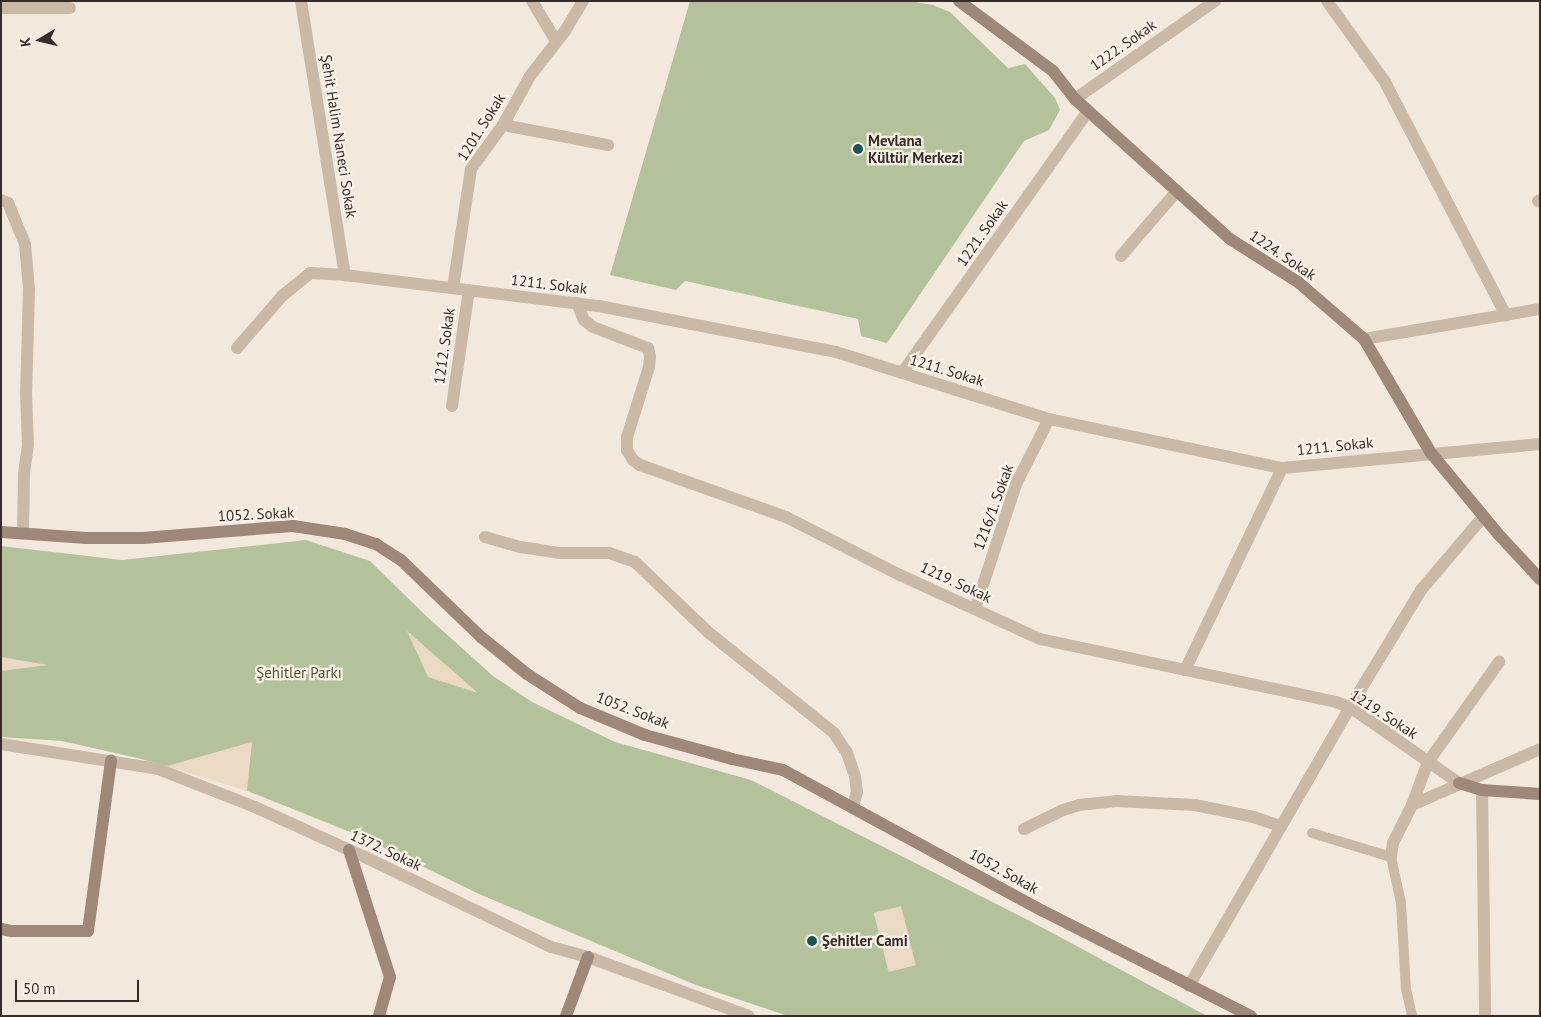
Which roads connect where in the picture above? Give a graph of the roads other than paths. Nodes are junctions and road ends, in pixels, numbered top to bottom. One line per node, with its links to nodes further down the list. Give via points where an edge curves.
1 (301, 1): 17 (street, Şehit Halim Naneci Sokak)
2 (532, 1): 9 (street)
3 (583, 1): 9 (street, 1201. Sokak)
4 (959, 1): 10 (street, 1224. Sokak, via 1053,71)
5 (1215, 1): 10 (street, 1222. Sokak)
6 (1327, 1): 22 (street, via 1385,82)
7 (1, 8): 8 (street)
8 (70, 8)
9 (556, 42): 12 (street, 1201. Sokak, via 530,76)
10 (1075, 99): 11 (street, 1224. Sokak)
11 (1088, 111): 14 (street, 1224. Sokak); 25 (street, 1221. Sokak)
12 (504, 125): 13 (street); 18 (street, 1201. Sokak, via 471,169)
13 (608, 145)
14 (1177, 191): 16 (street); 23 (street, 1224. Sokak, via 1230,240 1298,282)
15 (1, 200): 33 (street, via 8,203 25,244 29,289 28,445)
16 (1121, 256)
17 (345, 275): 18 (street, 1211. Sokak); 24 (street, 1211. Sokak, via 310,273 282,296)
18 (453, 288): 19 (street, 1211. Sokak)
19 (469, 290): 20 (street, 1211. Sokak); 26 (street, 1212. Sokak)
20 (577, 304): 25 (street, 1211. Sokak, via 836,352); 36 (street, 1219. Sokak, via 584,320 592,327 648,348 649,367 626,437 627,450 633,460 786,517)
21 (1540, 309): 22 (street)
22 (1506, 315): 23 (street)
23 (1364, 338): 29 (street, 1224. Sokak)
24 (237, 348)
25 (902, 373): 27 (street, 1211. Sokak)
26 (452, 406)
27 (1049, 419): 30 (street, 1211. Sokak); 36 (street, 1216/1. Sokak, via 1016,484)
28 (1540, 444): 29 (street, 1211. Sokak)
29 (1431, 453): 30 (street, 1211. Sokak); 31 (street, 1224. Sokak)
30 (1282, 468): 38 (street)
31 (1483, 517): 35 (street, 1224. Sokak); 39 (street, via 1421,590)
32 (1, 532): 33 (street, 1052. Sokak)
33 (23, 532): 48 (street, 1052. Sokak, via 87,538 143,538 293,526 345,534 376,544 401,560 482,637 527,674 580,708 645,735 784,770)
34 (485, 536): 48 (street, via 521,547 559,553 609,553 634,562 708,632 834,733 847,753 855,776 857,792)
35 (1540, 579)
36 (975, 609): 38 (street, 1219. Sokak, via 1040,639)
37 (1499, 662): 43 (street)
38 (1185, 670): 39 (street, 1219. Sokak)
39 (1350, 707): 43 (street, 1219. Sokak); 49 (street)
40 (1, 744): 42 (street, 1372. Sokak)
41 (1540, 749): 44 (street)
42 (111, 761): 52 (street, 1372. Sokak, via 158,768); 54 (street, via 88,931)
43 (1428, 762): 44 (street, 1219. Sokak); 47 (street)
44 (1459, 783): 45 (street); 47 (street)
45 (1482, 790): 46 (street); 62 (street)
46 (1540, 794)
47 (1412, 805): 53 (street, via 1393,843)
48 (853, 806): 56 (street, 1052. Sokak, via 1043,911)
49 (1281, 826): 50 (street, via 1253,816 1195,805 1116,801 1079,805); 56 (street)
50 (1024, 829)
51 (1312, 833): 53 (lane)
52 (349, 850): 55 (street, 1372. Sokak, via 551,947); 57 (street, via 390,977)
53 (1391, 857): 61 (lane, via 1401,903 1406,989)
54 (1, 929)
55 (588, 958): 58 (street); 59 (street, 1372. Sokak)
56 (1190, 986): 60 (street, 1052. Sokak)
57 (378, 1016)
58 (566, 1016)
59 (749, 1016)
60 (1251, 1016)
61 (1412, 1016)
62 (1485, 1016)

